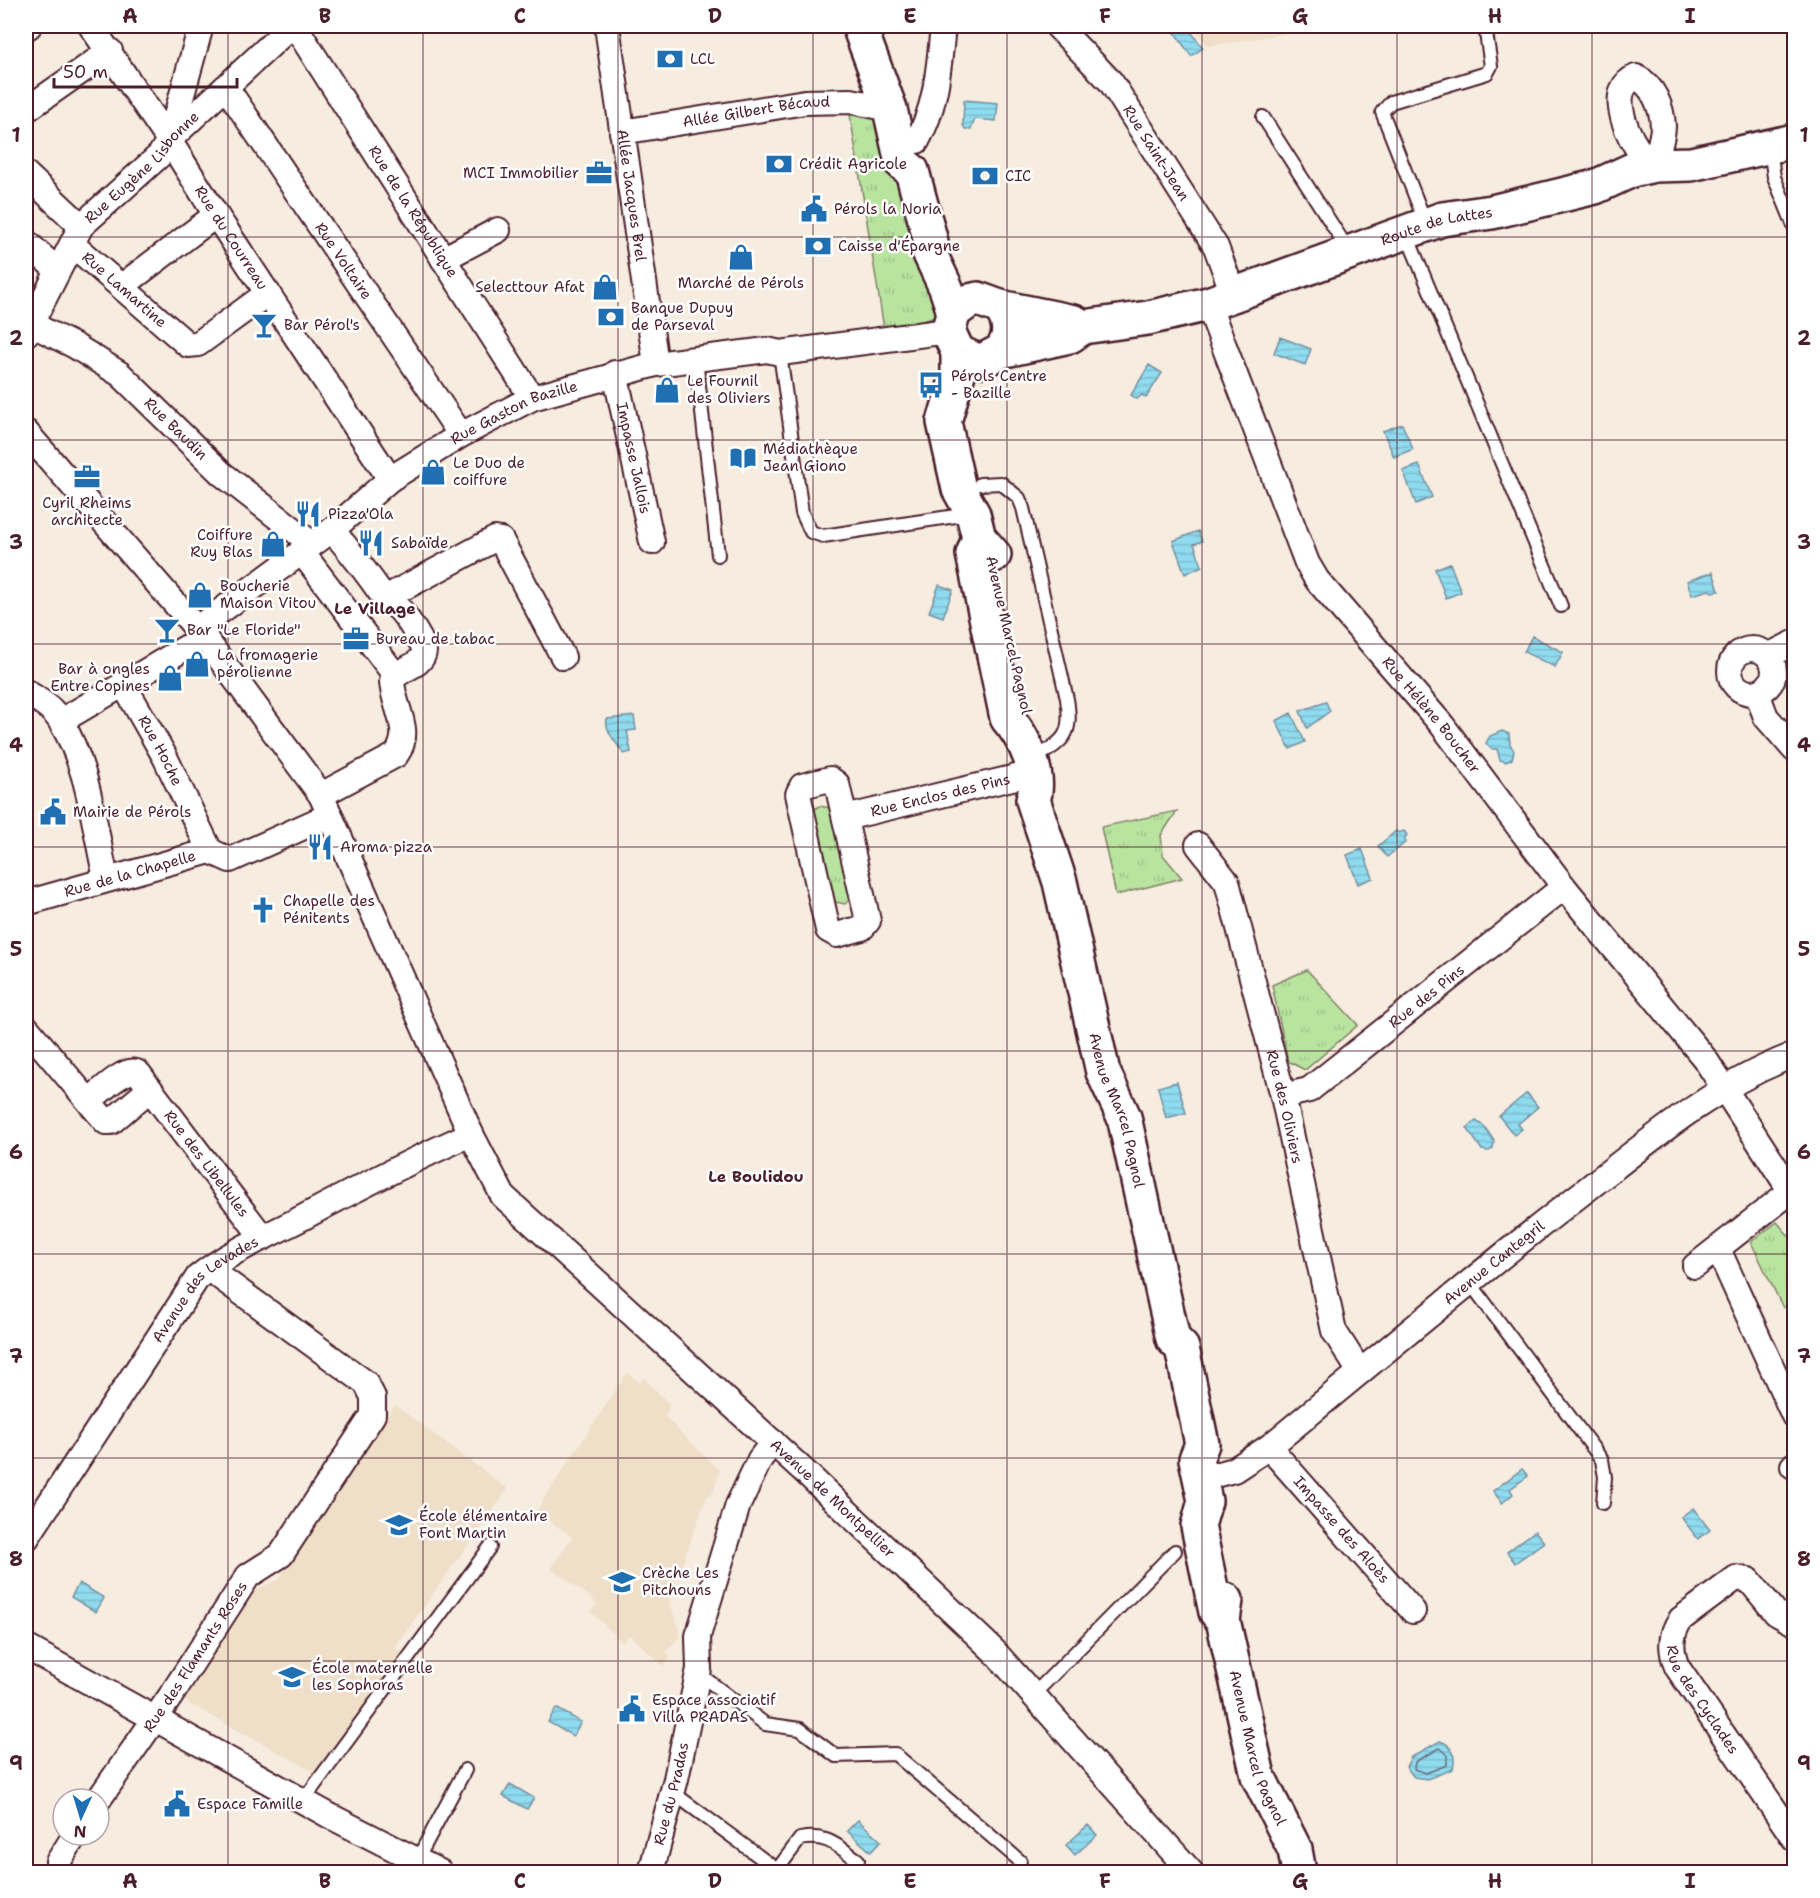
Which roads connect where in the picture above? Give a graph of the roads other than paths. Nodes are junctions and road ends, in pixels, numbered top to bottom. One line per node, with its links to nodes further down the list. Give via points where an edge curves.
1 (91, 26): 10 (street, Rue du Courreau)
2 (201, 26): 16 (street)
3 (293, 26): 11 (street, Rue Eugène Lisbonne); 27 (street, Rue de la République)
4 (607, 26): 15 (street, Allée Jacques Brel)
5 (859, 26): 13 (main road)
6 (878, 26): 18 (main road, via 892,56)
7 (943, 26): 18 (street, via 936,91)
8 (1057, 26): 31 (street, Rue Saint-Jean, via 1111,82 1216,247)
9 (1485, 26): 22 (lane, via 1491,66 1487,73 1391,102 1383,112)
10 (110, 51): 12 (street); 16 (street, Rue du Courreau)
11 (226, 87): 16 (street, Rue Eugène Lisbonne); 42 (street, Rue Voltaire)
12 (26, 110)
13 (890, 110): 15 (street, Allée Gilbert Bécaud, via 851,101 805,102); 18 (main road, via 902,163)
14 (1263, 117): 26 (lane)
15 (622, 132): 38 (street, Allée Jacques Brel)
16 (169, 140): 20 (street, Rue du Courreau); 24 (street, Rue Eugène Lisbonne, via 160,155)
17 (1782, 144): 21 (lane, via 1774,177); 22 (main road, Route de Lattes, via 1691,164 1632,170 1595,187)
18 (914, 156): 32 (main road, via 931,242 943,251)
19 (26, 174): 24 (street, Rue Lamartine)
20 (216, 215): 29 (street); 30 (street, Rue du Courreau)
21 (1794, 226)
22 (1416, 228): 26 (main road, Route de Lattes); 50 (lane)
23 (498, 230): 27 (street)
24 (77, 235): 28 (street, Rue Eugène Lisbonne); 29 (street, Rue Lamartine)
25 (26, 242): 28 (street)
26 (1350, 252): 31 (main road, Route de Lattes)
27 (443, 259): 40 (street, Rue de la République)
28 (57, 270): 34 (street, Rue Eugène Lisbonne)
29 (122, 286): 30 (street, Rue Lamartine, via 188,345 198,344)
30 (268, 293): 43 (street, Rue du Courreau)
31 (1221, 300): 33 (main road, Route de Lattes, via 1148,318); 67 (street, Rue Hélène Boucher, via 1307,563 1317,580 1442,725)
32 (968, 320): 33 (main road, via 1074,322); 35 (street, Rue Gaston Bazille, via 889,340); 36 (main road, via 975,360); 36 (main road, Avenue Marcel Pagnol, via 1009,324 1007,343); 44 (main road, via 944,422 959,489)
33 (1083, 327): 36 (main road, via 1070,336)
34 (29, 329): 47 (street, Rue Baudin, via 75,346 120,374 220,473)
35 (780, 353): 37 (street, Rue Gaston Bazille, via 767,350); 44 (lane, via 802,513 811,532 823,536)
36 (997, 354): 44 (main road, Avenue Marcel Pagnol, via 968,420)
37 (696, 359): 38 (street, Rue Gaston Bazille); 48 (lane)
38 (656, 364): 39 (street, Rue Gaston Bazille)
39 (615, 374): 40 (street, Rue Gaston Bazille); 46 (street, Impasse Jallois)
40 (532, 398): 42 (street, Rue Gaston Bazille)
41 (26, 432): 51 (street, Avenue de Montpellier)
42 (461, 435): 43 (street, Rue Gaston Bazille)
43 (390, 478): 45 (street, Rue Gaston Bazille)
44 (978, 512): 61 (main road, Avenue Marcel Pagnol, via 974,554 1007,718); 61 (lane, via 1001,483 1019,498 1067,699 1068,733)
45 (332, 530): 47 (street, Rue Gaston Bazille); 49 (street)
46 (652, 542)
47 (307, 548): 51 (street, Rue Gaston Bazille); 55 (street, Rue Baudin)
48 (718, 555)
49 (385, 598): 54 (street, via 495,539 501,540); 55 (street, via 400,610 424,647 421,659)
50 (1561, 606)
51 (200, 633): 56 (street, Rue Gaston Bazille); 62 (street, Avenue de Montpellier)
52 (1794, 642): 53 (street)
53 (1768, 656): 58 (street, via 1774,673 1772,682); 58 (street, via 1749,649 1720,668 1738,688)
54 (563, 657)
55 (394, 675): 62 (street, Rue de la Chapelle, via 392,687 405,729 403,745 396,755)
56 (124, 685): 59 (street, Rue Gaston Bazille); 65 (street, Rue Hoche, via 165,757)
57 (26, 692): 59 (street, via 49,706)
58 (1757, 693): 60 (street, via 1766,717)
59 (61, 721): 66 (street, via 81,769)
60 (1794, 749)
61 (1031, 764): 63 (street, Rue Enclos des Pins); 84 (main road, Avenue Marcel Pagnol, via 1050,797 1064,835 1060,882 1103,1072 1124,1117 1173,1339 1182,1348 1202,1444)
62 (325, 805): 65 (street, Rue de la Chapelle, via 230,860); 73 (street, Avenue de Montpellier)
63 (845, 818): 63 (street, via 837,784 830,780 802,786 798,794 828,930 837,935 862,928 868,921)
64 (1198, 845): 72 (street, Rue des Oliviers, via 1227,882)
65 (210, 851): 66 (street, Rue de la Chapelle)
66 (106, 878): 68 (street, Rue de la Chapelle)
67 (1564, 887): 71 (street, Rue Hélène Boucher, via 1705,1059); 72 (street, Rue des Pins, via 1309,1090)
68 (26, 903)
69 (26, 1027): 75 (street, Rue des Libellules, via 106,1122 150,1089)
70 (1794, 1055): 71 (street, Avenue Cantegril)
71 (1724, 1089): 74 (street, Rue Hélène Boucher); 79 (street, Avenue Cantegril, via 1671,1124)
72 (1283, 1096): 80 (street, Rue des Oliviers, via 1334,1331)
73 (471, 1134): 75 (street, Avenue des Levades); 82 (street, Avenue de Montpellier, via 503,1196)
74 (1793, 1194): 76 (street)
75 (263, 1238): 78 (street, Avenue des Levades)
76 (1718, 1249): 77 (street); 81 (street)
77 (1695, 1266)
78 (208, 1269): 86 (street, Avenue des Levades, via 190,1288); 94 (street, Rue des Flamants Roses, via 366,1383 374,1397 374,1411 280,1555 248,1576)
79 (1468, 1280): 80 (street, Avenue Cantegril); 85 (lane, via 1602,1460)
80 (1360, 1372): 83 (street, Avenue Cantegril)
81 (1794, 1416)
82 (773, 1442): 92 (street, Rue du Pradas, via 760,1459 738,1505 698,1636); 93 (street, Avenue de Montpellier, via 994,1651)
83 (1269, 1447): 84 (street, Avenue Cantegril, via 1234,1470); 89 (street, Impasse des Aloès)
84 (1200, 1479): 108 (main road, Avenue Marcel Pagnol, via 1198,1526 1216,1612 1223,1620 1258,1776 1295,1850)
85 (1602, 1503)
86 (26, 1539)
87 (490, 1547): 98 (lane)
88 (1175, 1551): 93 (lane)
89 (1413, 1611)
90 (1794, 1623): 99 (street, Rue des Cyclades, via 1776,1613 1754,1584 1742,1578 1731,1580 1681,1619 1671,1642 1677,1667)
91 (26, 1647): 94 (street)
92 (698, 1673): 97 (street, Rue du Pradas); 102 (lane, via 765,1724 800,1729 836,1756 895,1754)
93 (1033, 1695): 107 (street, Avenue de Montpellier)
94 (154, 1718): 96 (street, Rue des Flamants Roses); 98 (street)
95 (465, 1770): 104 (lane)
96 (107, 1787)
97 (672, 1792): 105 (lane); 106 (street, Rue du Pradas)
98 (303, 1801): 104 (street)
99 (1794, 1838)
100 (67, 1847): 103 (street)
101 (858, 1860): 105 (lane, via 824,1838 814,1836 800,1839)
102 (1020, 1861)
103 (58, 1862)
104 (431, 1869)
105 (779, 1871)
106 (651, 1872)
107 (1191, 1872)
108 (1299, 1872)

